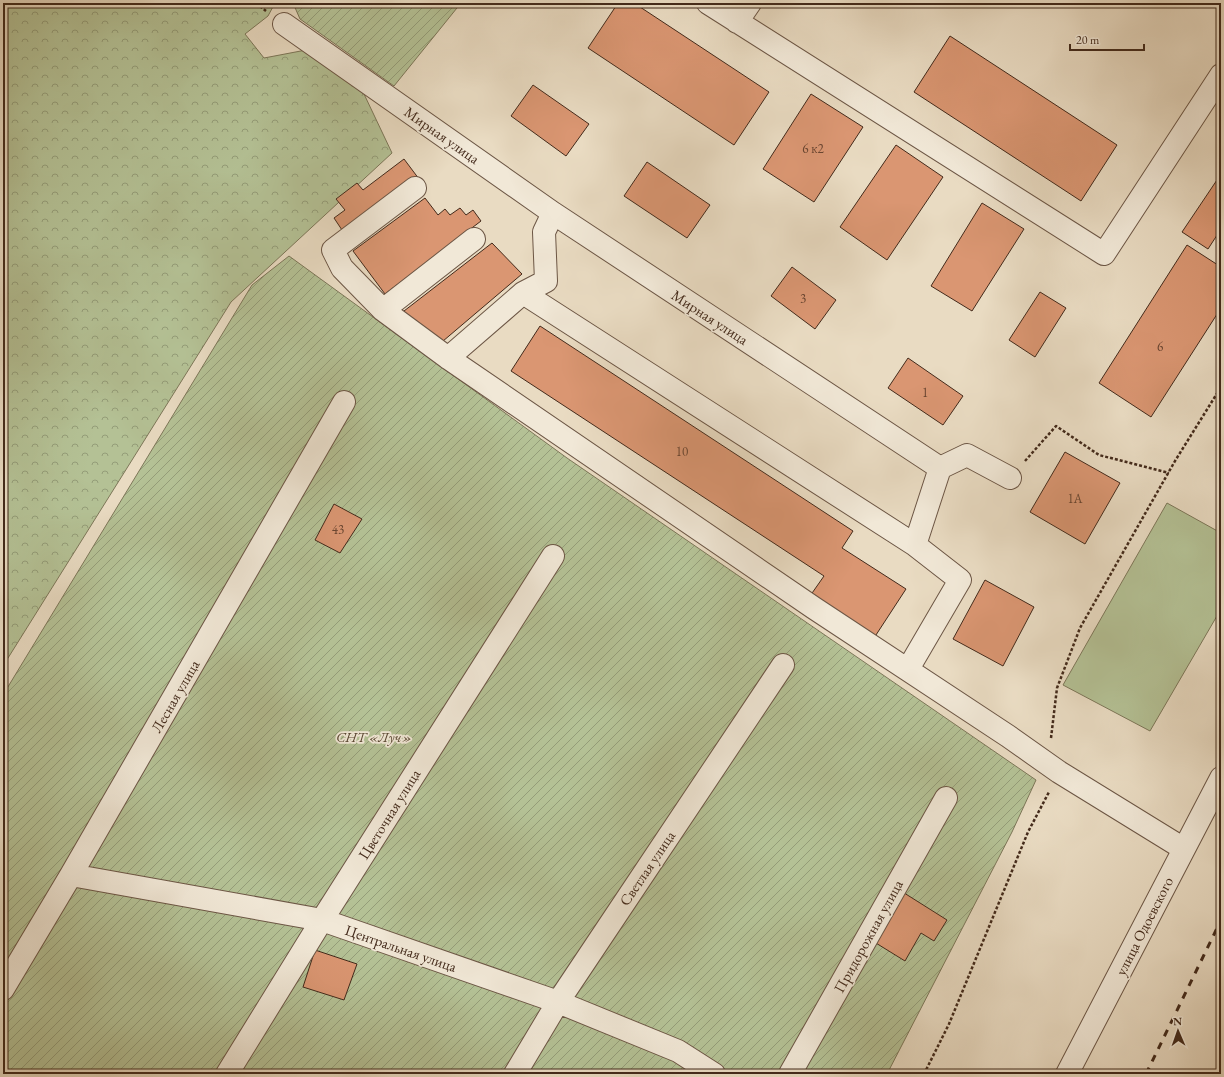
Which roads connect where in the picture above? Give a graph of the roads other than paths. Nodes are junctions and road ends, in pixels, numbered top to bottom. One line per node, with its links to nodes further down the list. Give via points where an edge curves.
1 (708, 3): 3 (street)
2 (750, 3): 3 (street)
3 (737, 22): 5 (street, via 1104,254)
4 (284, 24): 7 (street, Мирная улица)
5 (1221, 75)
6 (415, 188): 10 (street, via 333,250 342,268)
7 (553, 213): 9 (street, via 544,232 546,280); 13 (street, Мирная улица)
8 (474, 239): 10 (street)
9 (523, 293): 11 (street); 15 (street)
10 (383, 310): 11 (street)
11 (448, 358): 18 (street, via 814,608)
12 (344, 402): 22 (street, Лесная улица)
13 (940, 468): 14 (street, via 966,455); 15 (street)
14 (1010, 478)
15 (915, 545): 18 (street, via 960,580)
16 (553, 556): 23 (street, Цветочная улица)
17 (783, 665): 25 (street, Светлая улица)
18 (908, 669): 21 (street, via 1055,769)
19 (1221, 778): 21 (street, улица Одоевского)
20 (946, 798): 29 (street, Придорожная улица)
21 (1184, 848): 30 (street, улица Одоевского)
22 (71, 875): 23 (street, Центральная улица); 24 (street, Лесная улица)
23 (322, 920): 25 (street, Центральная улица); 26 (street, Цветочная улица)
24 (3, 989)
25 (558, 1002): 27 (street, Светлая улица); 28 (street, Центральная улица, via 678,1051)
26 (227, 1074)
27 (516, 1074)
28 (714, 1074)
29 (790, 1074)
30 (1067, 1074)

